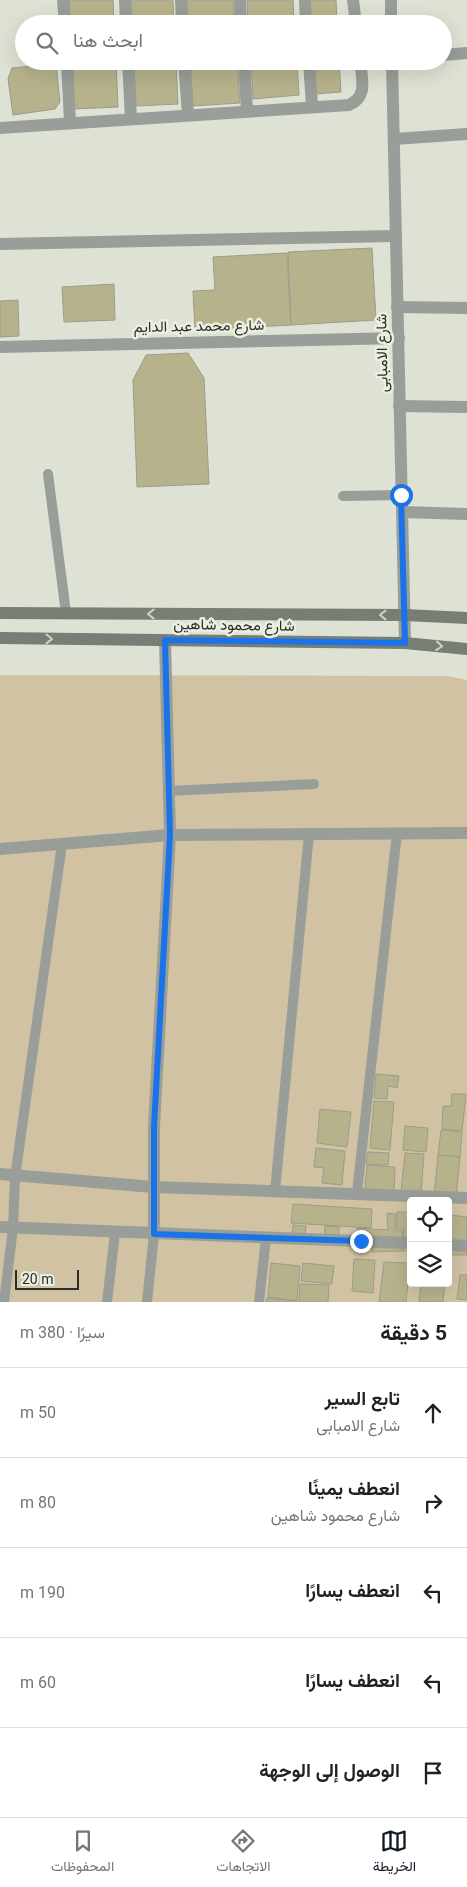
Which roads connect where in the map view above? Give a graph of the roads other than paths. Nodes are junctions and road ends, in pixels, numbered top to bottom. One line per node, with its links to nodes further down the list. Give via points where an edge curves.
1 (63, 0): 8 (street)
2 (125, 0): 9 (street)
3 (181, 0): 10 (street)
4 (240, 0): 11 (street)
5 (305, 0): 12 (street)
6 (353, 0): 13 (street)
7 (390, 0): 14 (street)
8 (64, 15)
9 (126, 15)
10 (182, 15)
11 (241, 15)
12 (306, 15)
13 (355, 15)
14 (391, 15)
15 (467, 53): 16 (street)
16 (452, 54)
17 (67, 70): 28 (street)
18 (128, 70): 27 (street)
19 (185, 70): 26 (street)
20 (245, 70): 25 (street)
21 (310, 70): 24 (street)
22 (361, 70): 24 (street, via 362,95 358,102)
23 (392, 70): 31 (street, شارع الامبابى)
24 (312, 106): 25 (street)
25 (247, 111): 26 (street)
26 (188, 115): 27 (street)
27 (131, 119): 28 (street)
28 (70, 123): 29 (street)
29 (0, 128)
30 (467, 134): 31 (street)
31 (394, 139): 32 (street, شارع الامبابى)
32 (395, 236): 33 (street); 34 (street, شارع الامبابى)
33 (0, 244)
34 (397, 308): 35 (street); 36 (street, شارع الامبابى)
35 (467, 308)
36 (399, 338): 37 (street, شارع محمد عبد الدايم); 38 (street, شارع الامبابى)
37 (0, 346)
38 (400, 406): 39 (street); 41 (street, شارع الامبابى)
39 (467, 407)
40 (48, 474): 46 (lane)
41 (401, 495): 42 (lane); 43 (street, شارع الامبابى)
42 (343, 496)
43 (402, 512): 44 (street); 47 (street, شارع الامبابى)
44 (467, 514)
45 (0, 613): 46 (main road, شارع محمود شاهين)
46 (66, 613): 47 (main road, شارع محمود شاهين, one-way to 46)
47 (405, 615): 48 (main road, شارع محمود شاهين); 51 (street, شارع الامبابى)
48 (467, 618)
49 (0, 638): 50 (main road, شارع محمود شاهين, one-way to 50)
50 (165, 640): 51 (main road, شارع محمود شاهين); 54 (street)
51 (405, 643): 52 (main road, شارع محمود شاهين, one-way to 52)
52 (467, 649)
53 (314, 784): 54 (lane)
54 (169, 791): 58 (street)
55 (398, 833): 56 (street); 57 (street); 65 (lane)
56 (467, 833)
57 (309, 834): 58 (street); 64 (lane)
58 (170, 835): 59 (street); 63 (street)
59 (62, 844): 60 (street); 62 (lane)
60 (0, 849)
61 (0, 1174): 62 (street)
62 (15, 1176): 63 (street); 68 (lane)
63 (153, 1187): 64 (street); 70 (street)
64 (275, 1191): 65 (street)
65 (357, 1193): 66 (street)
66 (467, 1198)
67 (0, 1227): 68 (street)
68 (13, 1228): 69 (street); 75 (lane)
69 (115, 1233): 70 (street); 76 (lane)
70 (154, 1234): 71 (street); 77 (lane)
71 (266, 1238): 72 (street); 78 (lane)
72 (407, 1243)
73 (452, 1245): 74 (street)
74 (467, 1246)
75 (4, 1302)
76 (107, 1302)
77 (147, 1302)
78 (260, 1302)

